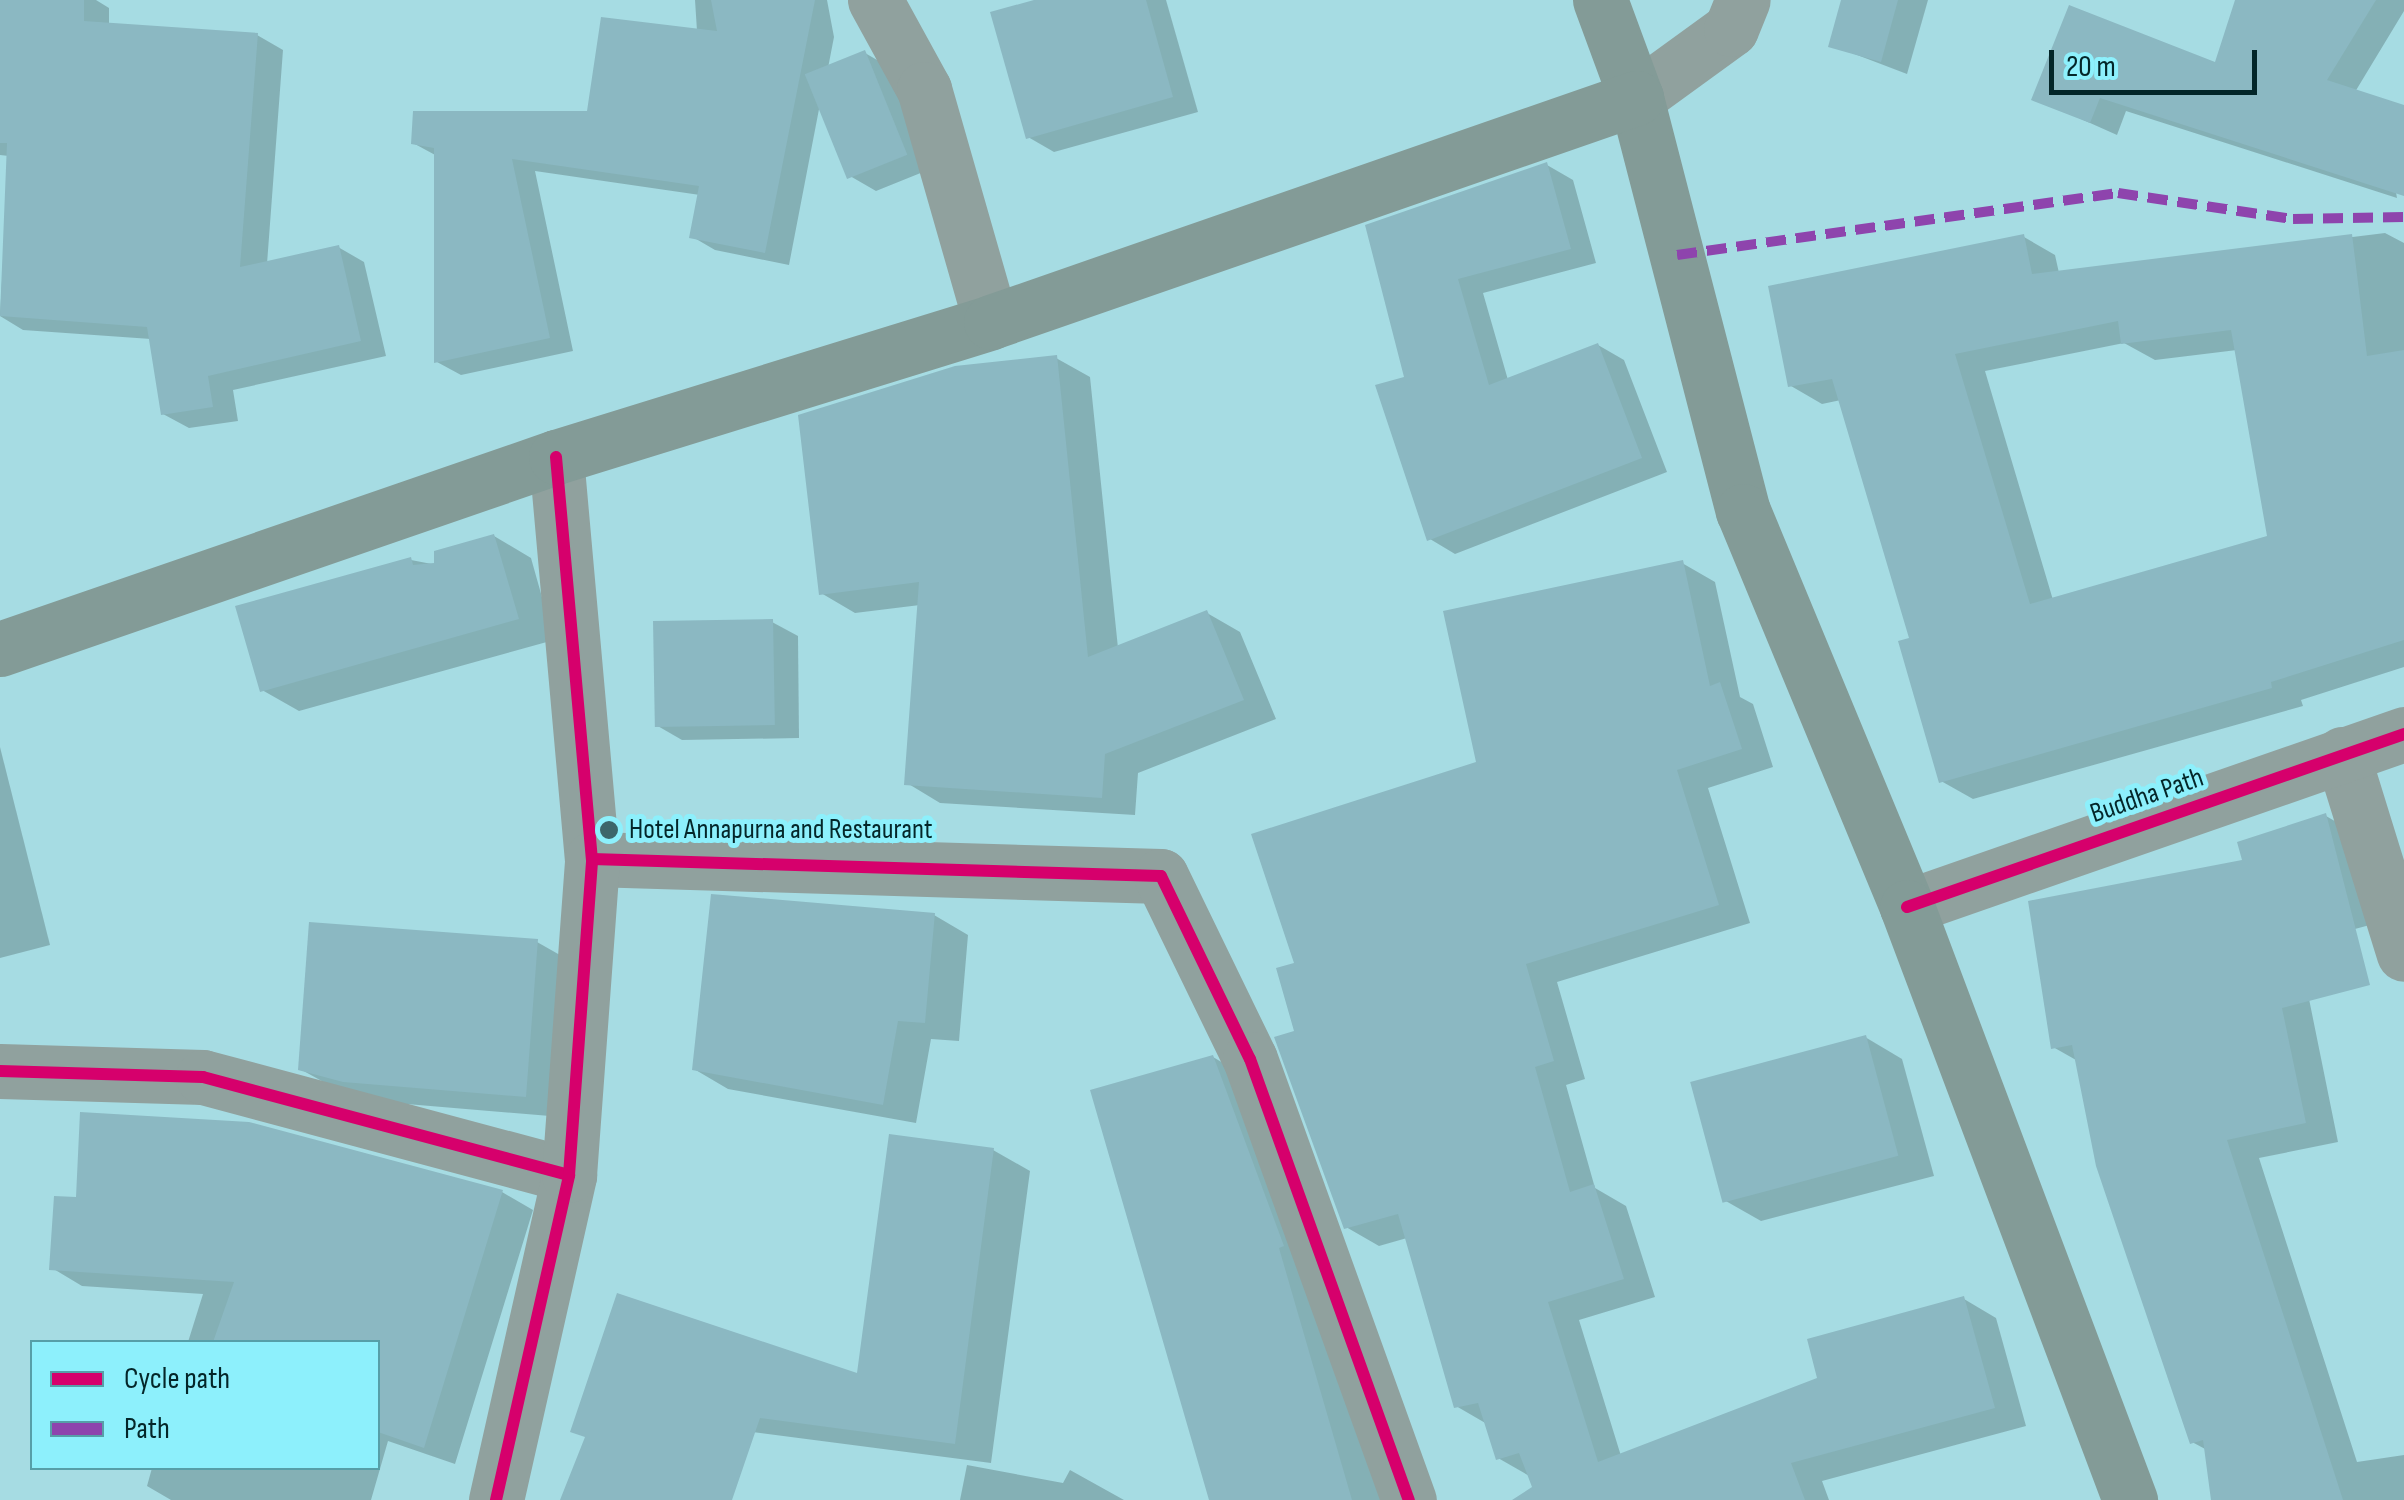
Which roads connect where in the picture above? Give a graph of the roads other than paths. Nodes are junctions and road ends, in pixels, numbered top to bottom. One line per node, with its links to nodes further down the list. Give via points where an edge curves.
1 (875, 0): 5 (street, via 924,89)
2 (1600, 0): 4 (main road)
3 (1742, 0): 4 (street, via 1732,29)
4 (1636, 98): 5 (main road); 11 (main road, via 1743,511)
5 (992, 322): 6 (main road)
6 (556, 456): 7 (main road); 10 (street)
7 (0, 649)
8 (2404, 734): 9 (street, Buddha Path)
9 (2342, 754): 11 (street, Buddha Path); 12 (street)
10 (592, 858): 14 (street); 16 (street, via 1161,876 1250,1059)
11 (1907, 907): 17 (main road)
12 (2404, 954)
13 (0, 1071): 14 (street, via 203,1077)
14 (568, 1175): 15 (street)
15 (496, 1500)
16 (1408, 1500)
17 (2130, 1500)

